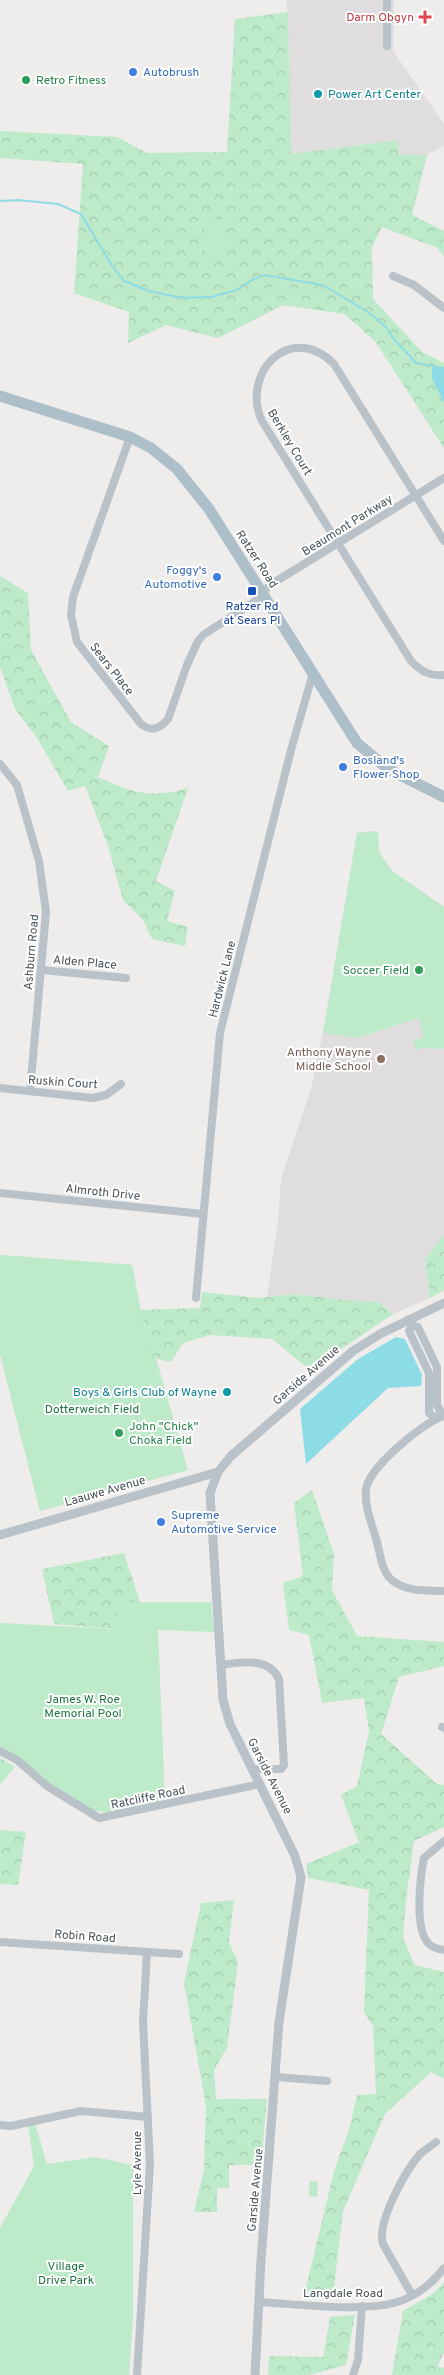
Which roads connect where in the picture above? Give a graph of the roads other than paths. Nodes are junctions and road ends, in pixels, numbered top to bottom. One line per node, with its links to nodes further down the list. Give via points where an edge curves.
1 (387, 0): 2 (street)
2 (387, 46)
3 (393, 276): 4 (street, via 414,285)
4 (444, 308)
5 (0, 396): 6 (main road, Ratzer Road)
6 (130, 437): 11 (main road, Ratzer Road, via 151,448 177,469 209,510); 11 (street, Sears Place, via 73,597 71,615 77,642 141,724 151,729 164,724 198,641)
7 (444, 478): 8 (street, Beaumont Parkway)
8 (416, 495): 9 (street, Berkley Court); 10 (street, Beaumont Parkway); 10 (street, Berkley Court, via 334,364 308,348 294,347 280,353 269,363 261,379 256,398 259,414)
9 (444, 541)
10 (338, 543): 11 (street, Beaumont Parkway); 13 (street, Berkley Court, via 412,661 424,672)
11 (262, 593): 12 (main road, Ratzer Road)
12 (314, 673): 15 (main road, Ratzer Road, via 357,743 404,778); 22 (street, Hardwick Lane, via 291,750 220,1033)
13 (444, 675)
14 (0, 764): 16 (street, Ashburn Road, via 17,785 38,861 46,912)
15 (444, 797)
16 (42, 970): 17 (street, Alden Place); 20 (street, Ashburn Road)
17 (126, 978)
18 (121, 1084): 20 (street, Ruskin Court, via 106,1095 93,1098)
19 (0, 1088): 20 (street, Ruskin Court)
20 (30, 1091)
21 (0, 1193): 22 (street, Almroth Drive)
22 (204, 1214): 23 (street, Hardwick Lane)
23 (196, 1298)
24 (444, 1303): 25 (street, Garside Avenue)
25 (411, 1322): 27 (street, via 410,1331 429,1374 429,1414); 28 (street, Garside Avenue, via 353,1351 231,1456)
26 (444, 1416): 27 (street)
27 (435, 1418): 30 (street, via 419,1428 373,1473 367,1483 366,1495 383,1564 390,1579 408,1589)
28 (218, 1472): 29 (street, Laauwe Avenue); 31 (street, Garside Avenue, via 210,1493 210,1511)
29 (0, 1535)
30 (444, 1591)
31 (221, 1665): 33 (street, Garside Avenue, via 226,1711); 33 (street, via 260,1664 273,1669 280,1679 284,1764 281,1769)
32 (0, 1751): 34 (street, Ratcliffe Road, via 17,1760 47,1786 99,1818)
33 (252, 1769): 34 (street, Garside Avenue)
34 (260, 1784): 40 (street, Garside Avenue, via 292,1848 301,1876 281,2007)
35 (444, 1841): 37 (street, via 424,1858 420,1924 428,1943)
36 (0, 1942): 38 (street, Robin Road)
37 (444, 1950)
38 (147, 1952): 39 (street, Robin Road); 42 (street, Lyle Avenue, via 143,2022)
39 (179, 1954)
40 (276, 2077): 41 (street); 49 (street, Garside Avenue)
41 (327, 2081)
42 (148, 2117): 44 (street, via 81,2111); 51 (street, Lyle Avenue, via 150,2177)
43 (0, 2125): 44 (street)
44 (11, 2126): 45 (street)
45 (0, 2132)
46 (436, 2142): 48 (street, via 420,2154 410,2169 383,2222 383,2244)
47 (444, 2268): 48 (street, Langdale Road, via 428,2285)
48 (412, 2295): 50 (street, Langdale Road, via 392,2304)
49 (259, 2302): 50 (street, Langdale Road); 52 (street, Garside Avenue)
50 (362, 2306): 53 (street, via 358,2360)
51 (137, 2375)
52 (255, 2375)
53 (353, 2375)

